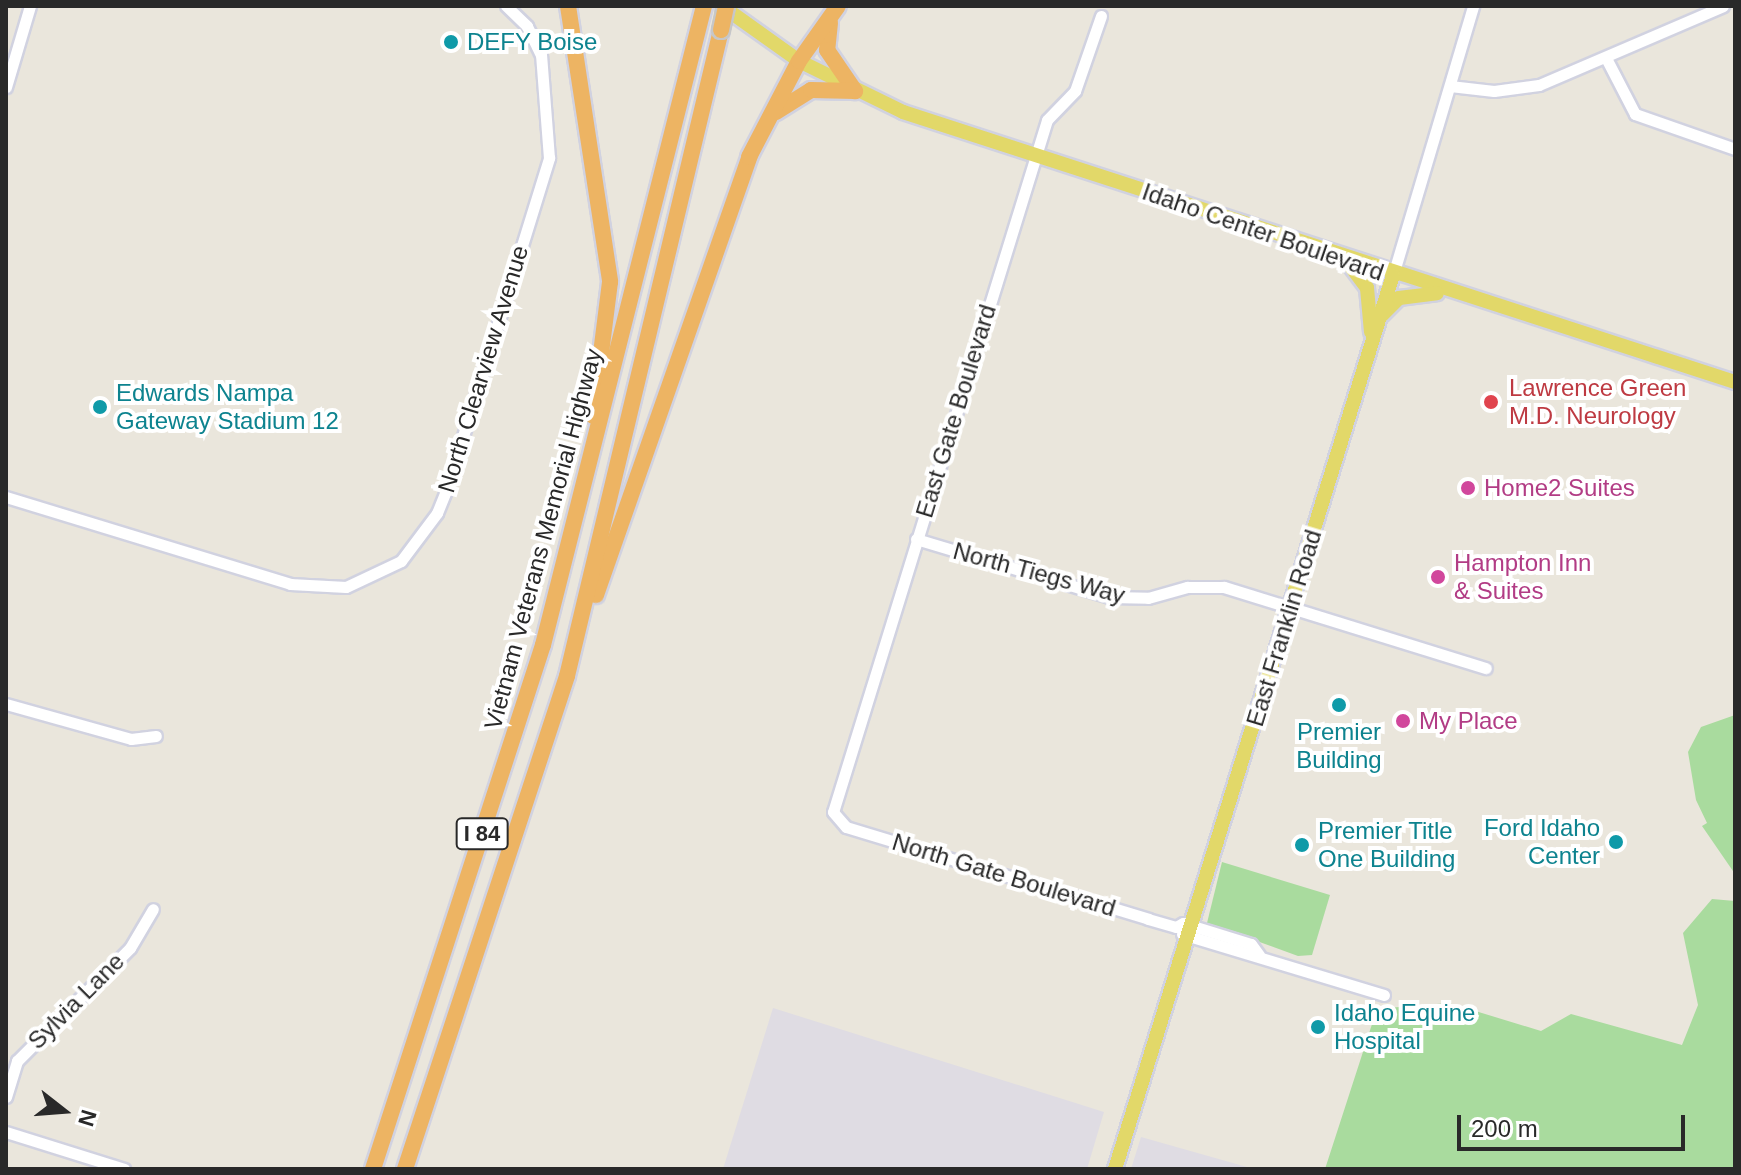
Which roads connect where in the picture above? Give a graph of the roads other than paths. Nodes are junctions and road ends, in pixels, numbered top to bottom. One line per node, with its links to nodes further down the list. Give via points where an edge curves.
1 (30, 6): 13 (street)
2 (506, 6): 25 (street, North Clearview Avenue, via 527,26 541,55 549,158 446,491 437,513 401,561 346,587 290,584)
3 (568, 6): 24 (highway, via 610,282)
4 (724, 6): 11 (main road, Idaho Center Boulevard); 29 (highway, Vietnam Veterans Memorial Highway / I 84, bridge)
5 (1473, 6): 12 (street, East Franklin Road)
6 (1723, 6): 10 (street)
7 (704, 7): 24 (highway, Vietnam Veterans Memorial Highway / I 84)
8 (836, 10): 11 (highway); 14 (highway, via 827,50)
9 (1101, 16): 17 (street, East Gate Boulevard, via 1075,91 1047,120)
10 (1606, 58): 12 (street, via 1517,90); 16 (street, via 1635,114)
11 (799, 61): 14 (main road, Idaho Center Boulevard); 15 (highway)
12 (1450, 86): 19 (street, East Franklin Road)
13 (6, 87)
14 (855, 91): 15 (highway, via 805,92); 17 (main road, Idaho Center Boulevard)
15 (764, 124): 29 (highway, via 713,254)
16 (1735, 149)
17 (1035, 156): 18 (main road, Idaho Center Boulevard); 26 (street, East Gate Boulevard)
18 (1345, 260): 19 (main road, Idaho Center Boulevard); 22 (main road, via 1367,288)
19 (1393, 275): 20 (main road, Idaho Center Boulevard); 21 (main road, East Franklin Road)
20 (1449, 292): 21 (main road, via 1399,298); 23 (main road, Idaho Center Boulevard)
21 (1379, 319): 22 (main road, East Franklin Road)
22 (1373, 337): 27 (main road, East Franklin Road)
23 (1735, 382)
24 (582, 496): 39 (highway, Vietnam Veterans Memorial Highway / I 84, via 543,645)
25 (6, 497)
26 (916, 539): 27 (street, North Tiegs Way, via 1109,597 1148,598 1212,586); 32 (street, East Gate Boulevard, via 833,805)
27 (1291, 606): 28 (street, North Tiegs Way); 34 (main road, East Franklin Road)
28 (1486, 668)
29 (567, 676): 40 (highway, Vietnam Veterans Memorial Highway / I 84)
30 (6, 704): 31 (street, via 131,739)
31 (156, 736)
32 (834, 818): 34 (street, North Gate Boulevard, via 846,827)
33 (153, 909): 36 (street, Sylvia Lane, via 130,948 17,1061)
34 (1185, 930): 35 (street, North Gate Boulevard, via 1251,944 1259,955); 41 (main road, East Franklin Road)
35 (1384, 995)
36 (6, 1097)
37 (6, 1132): 38 (street)
38 (124, 1169)
39 (373, 1169)
40 (405, 1169)
41 (1115, 1169)

